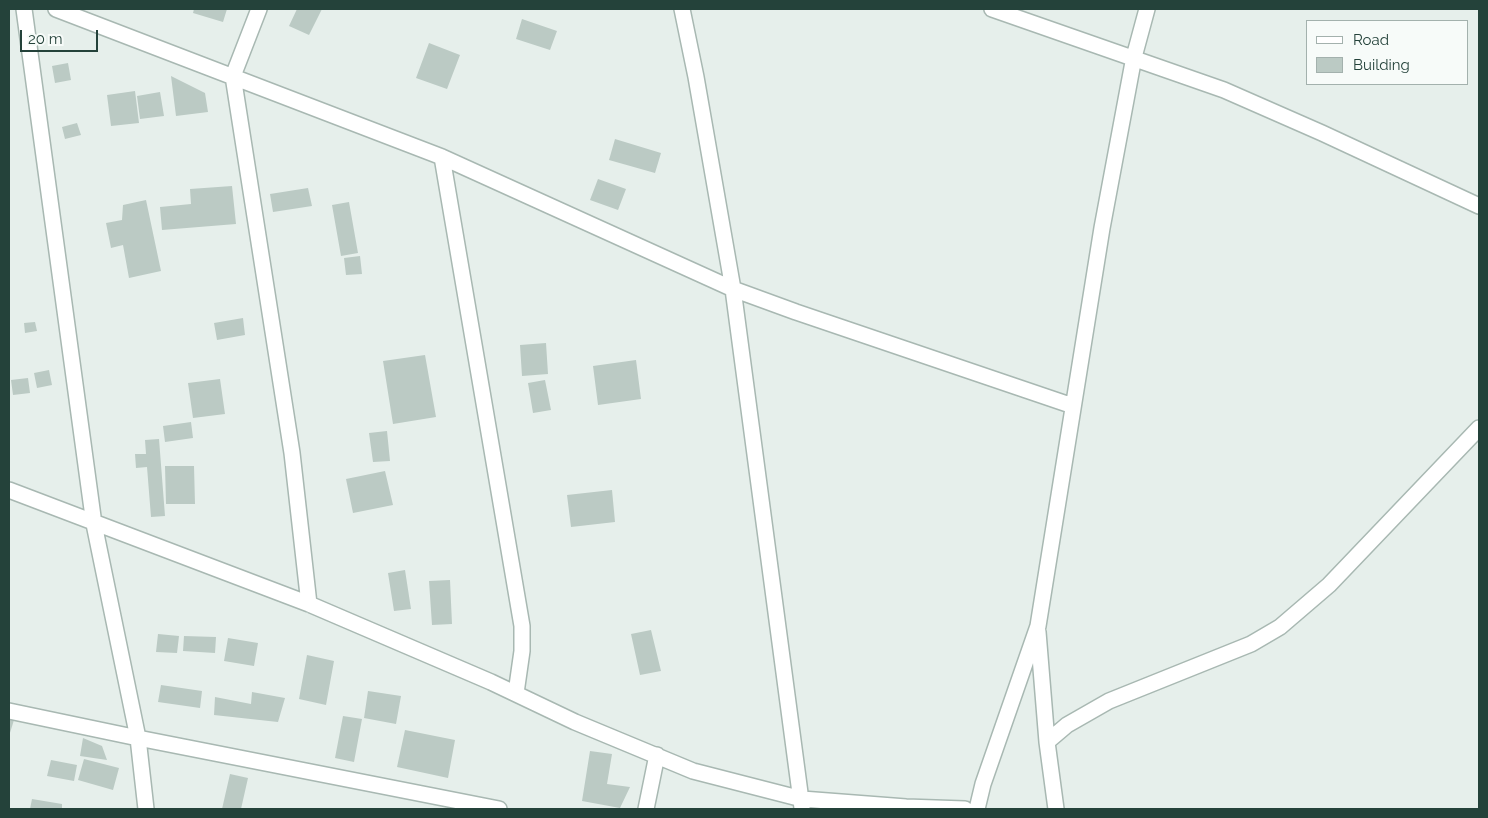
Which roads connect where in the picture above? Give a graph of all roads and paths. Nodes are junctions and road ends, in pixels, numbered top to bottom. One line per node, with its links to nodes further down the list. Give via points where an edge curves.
1 (24, 9): 16 (street)
2 (56, 9): 9 (street)
3 (260, 9): 9 (street)
4 (682, 9): 12 (street)
5 (992, 9): 7 (street)
6 (1147, 9): 8 (street)
7 (1027, 15): 8 (street)
8 (1134, 57): 11 (street, via 1224,90); 13 (street, via 1102,228)
9 (233, 76): 10 (street); 17 (street, via 292,453)
10 (442, 157): 12 (street); 19 (street, via 522,626)
11 (1479, 206)
12 (733, 289): 13 (street); 24 (street)
13 (1074, 406): 18 (street)
14 (1479, 428): 22 (street, via 1330,585 1280,627 1243,648 1109,701 1067,725)
15 (9, 490): 16 (street)
16 (94, 524): 17 (street); 21 (street)
17 (309, 604): 19 (street)
18 (1038, 626): 22 (street); 29 (street)
19 (516, 693): 23 (street, via 575,722)
20 (9, 711): 21 (street)
21 (138, 738): 25 (street); 26 (street)
22 (1047, 742): 30 (street)
23 (657, 755): 24 (street, via 693,771); 27 (street)
24 (802, 804): 28 (street)
25 (146, 809)
26 (499, 809)
27 (646, 809)
28 (965, 809)
29 (977, 809)
30 (1056, 809)

